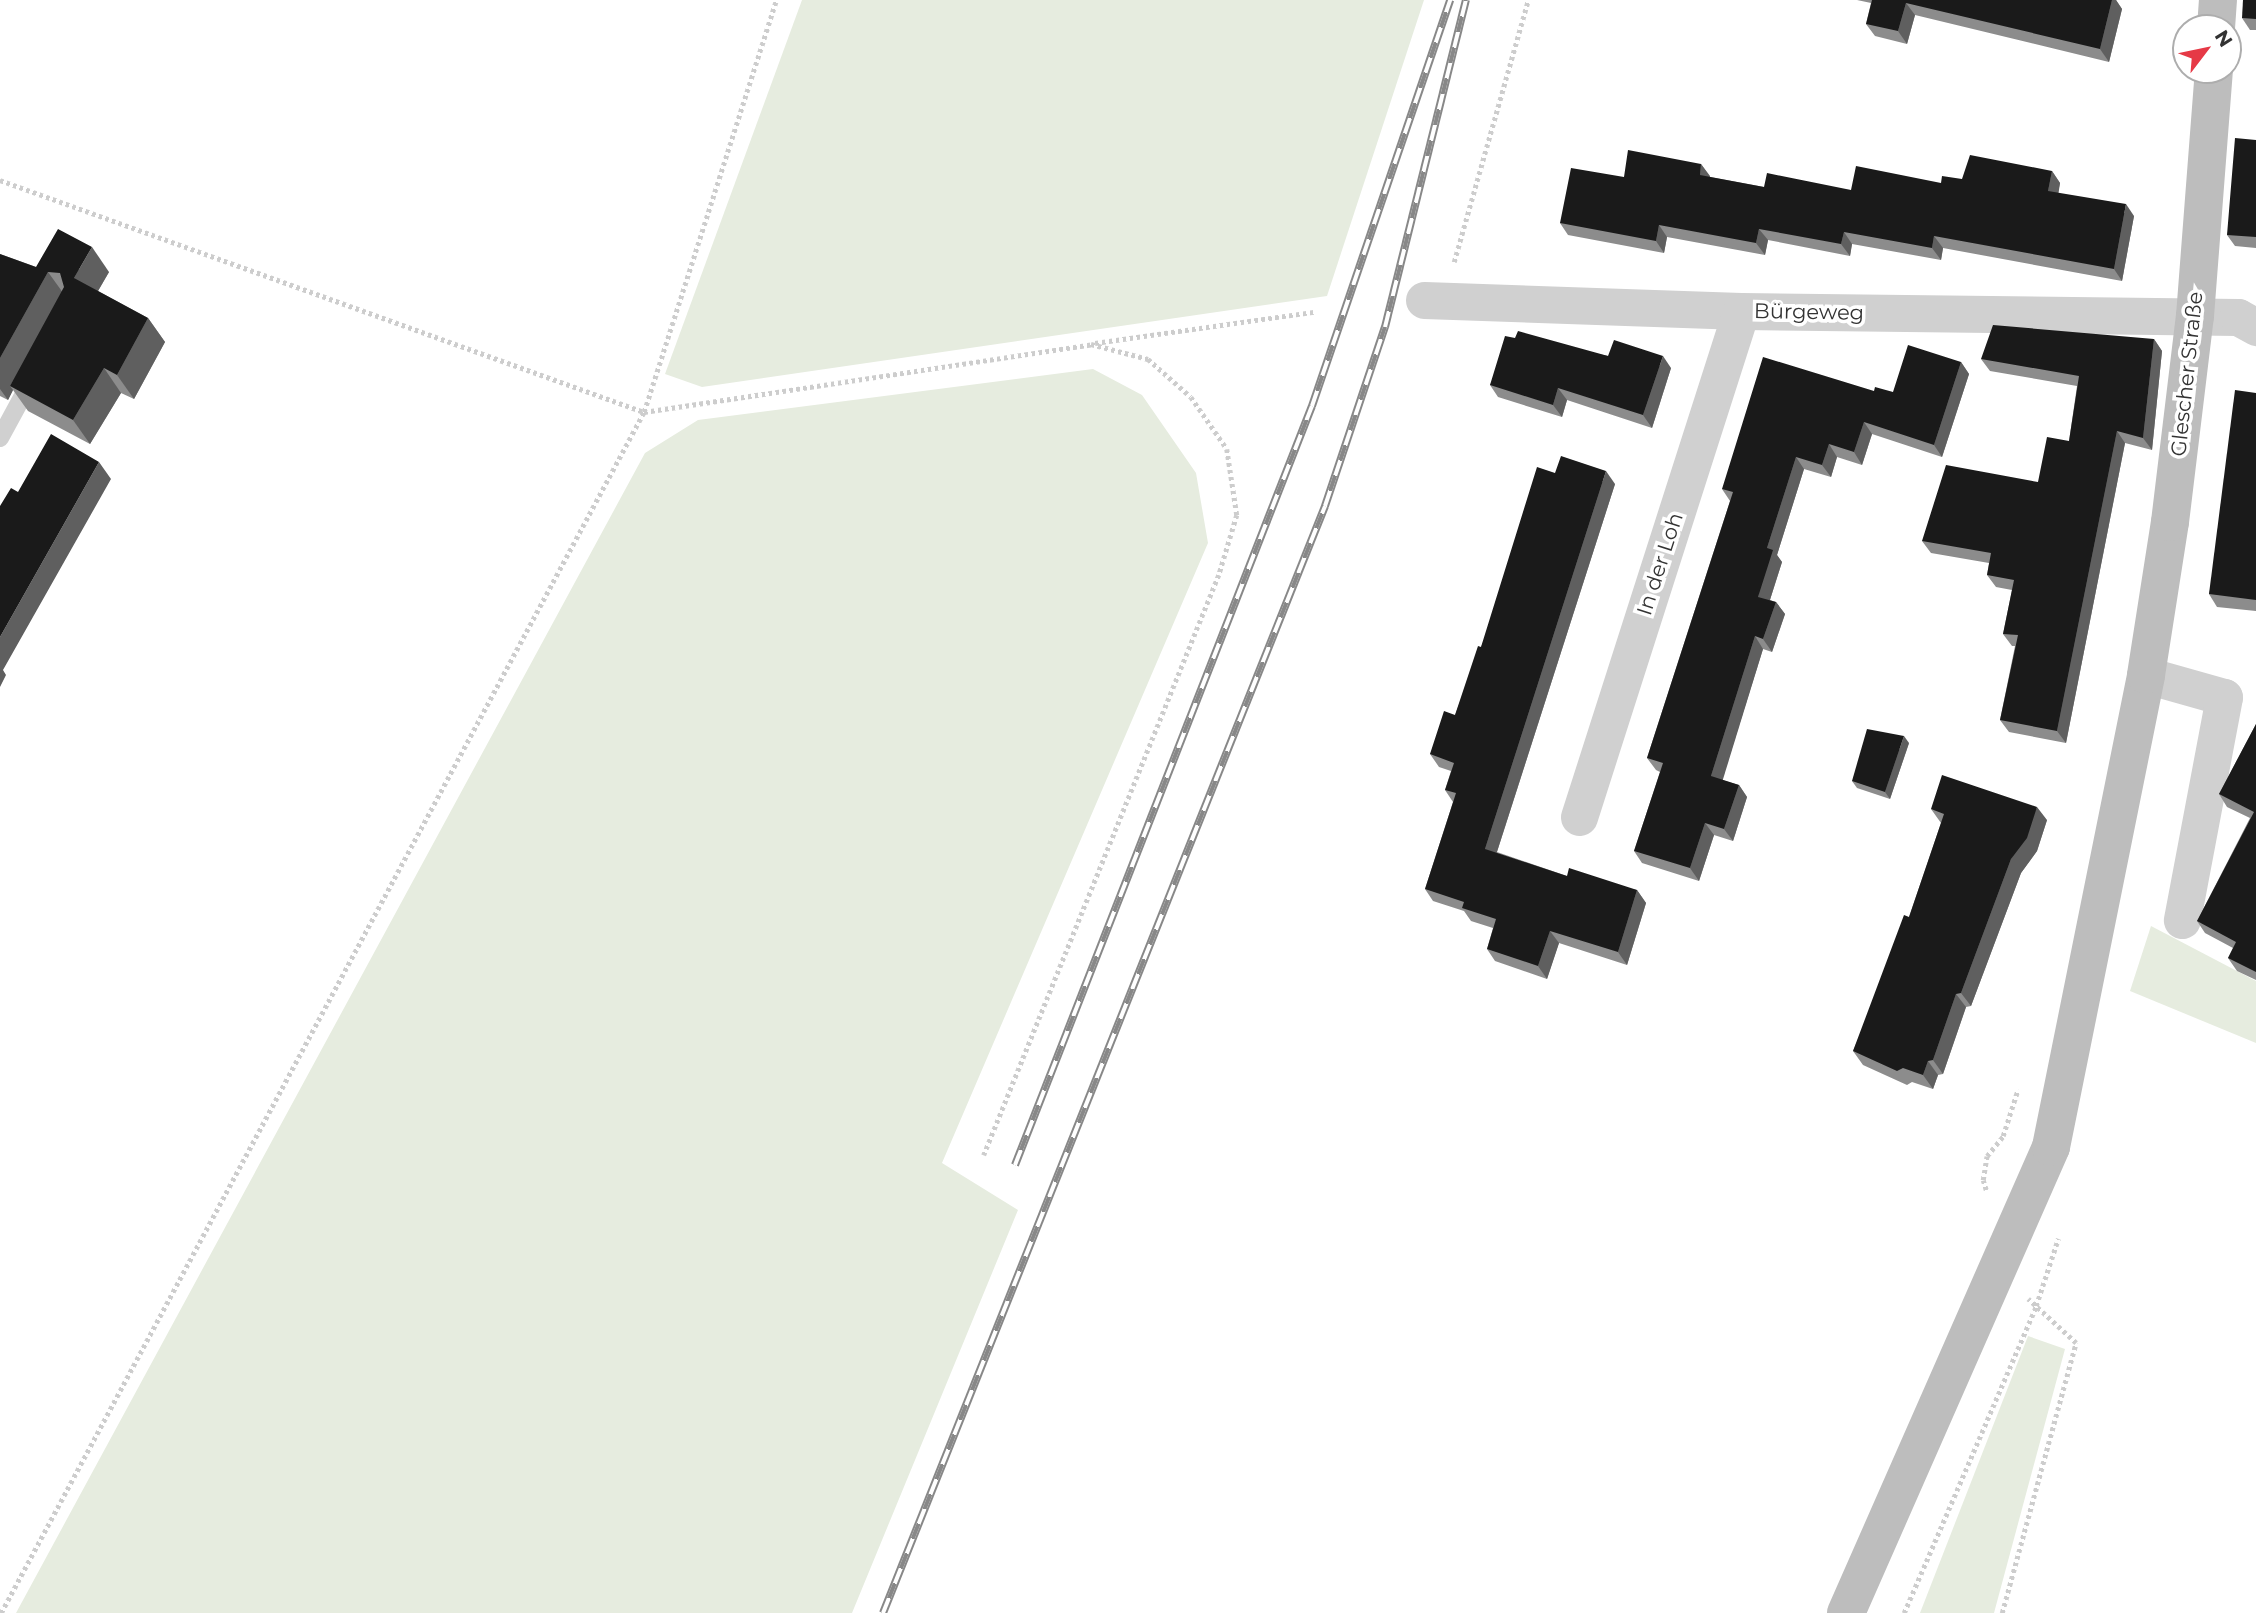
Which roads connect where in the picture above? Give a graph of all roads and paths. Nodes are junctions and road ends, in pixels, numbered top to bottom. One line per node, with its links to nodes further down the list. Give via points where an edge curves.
1 (776, 0): 12 (path)
2 (1528, 0): 5 (path)
3 (2213, 84): 8 (street, Glescher Straße)
4 (0, 180): 12 (path)
5 (1439, 301): 6 (street, Bürgeweg)
6 (1741, 311): 8 (street, Bürgeweg); 15 (street, In der Loh)
7 (1314, 312): 10 (path)
8 (2195, 316): 9 (street, Bürgeweg, via 2238,317); 14 (street, Glescher Straße)
9 (2256, 327)
10 (1091, 344): 12 (path); 17 (path, via 1148,359 1191,397 1227,449 1237,515 1219,575)
11 (39, 366): 13 (lane)
12 (644, 412): 19 (path)
13 (0, 438)
14 (2146, 675): 16 (street, via 2224,697); 18 (street, Glescher Straße, via 2051,1147)
15 (1579, 817)
16 (2182, 920)
17 (984, 1155)
18 (1994, 1268): 20 (street, Glescher Straße); 21 (path, via 2076,1343)
19 (1, 1613)
20 (1846, 1613)
21 (2002, 1613)

